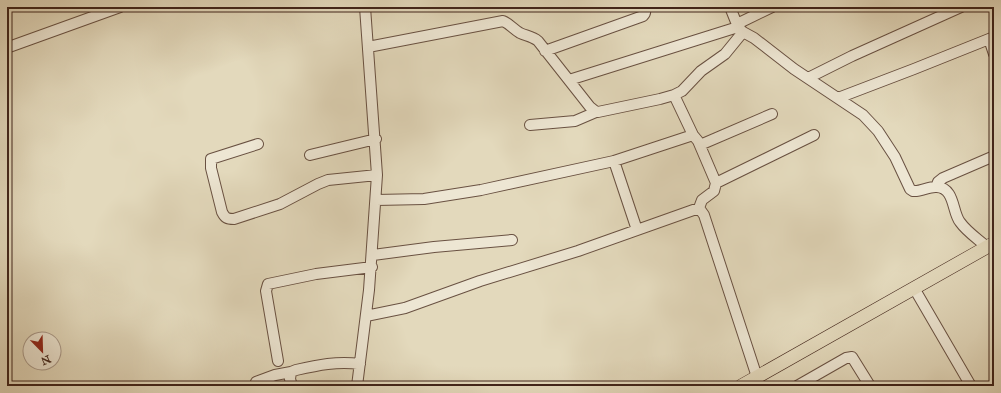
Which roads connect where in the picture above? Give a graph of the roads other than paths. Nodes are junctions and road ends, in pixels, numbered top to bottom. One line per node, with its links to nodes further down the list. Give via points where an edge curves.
1 (120, 7): 9 (street)
2 (365, 7): 10 (street)
3 (644, 7): 11 (street, via 646,11 643,16)
4 (730, 7): 7 (street)
5 (772, 7): 7 (street)
6 (961, 7): 13 (street)
7 (739, 28): 13 (street); 14 (street); 15 (street, via 725,54)
8 (991, 38): 12 (street); 16 (street)
9 (10, 48)
10 (368, 48): 11 (street, via 503,21 520,33 534,38); 22 (street)
11 (545, 51): 14 (street)
12 (994, 54)
13 (808, 78): 16 (street)
14 (569, 80): 17 (street)
15 (674, 95): 17 (street); 20 (street)
16 (838, 98): 30 (street, via 863,115 878,131 913,192)
17 (596, 112): 19 (street, via 575,120)
18 (772, 114): 24 (street)
19 (530, 125)
20 (693, 135): 24 (street); 27 (street)
21 (814, 135): 29 (street)
22 (376, 139): 25 (street); 28 (street)
23 (258, 144): 28 (street, via 211,159 222,212 229,219 280,204 328,180)
24 (700, 145): 29 (street)
25 (310, 155)
26 (994, 156): 30 (street, via 943,178)
27 (614, 161): 31 (street, via 481,190 424,199); 33 (street)
28 (377, 175): 31 (street)
29 (716, 183): 32 (street, via 714,191 702,200)
30 (936, 187): 35 (street, via 945,190 950,196 958,220)
31 (376, 200): 36 (street)
32 (698, 208): 33 (street); 43 (street, via 704,215)
33 (637, 230): 39 (street, via 405,308)
34 (512, 240): 36 (street)
35 (991, 245): 38 (main road)
36 (372, 255): 37 (street)
37 (372, 267): 39 (street); 40 (street, via 316,274 268,284 266,291)
38 (914, 288): 43 (main road); 50 (street)
39 (366, 316): 41 (street)
40 (278, 360)
41 (360, 364): 42 (street, via 332,362); 46 (street)
42 (290, 372): 44 (street); 45 (street)
43 (757, 377): 47 (main road)
44 (256, 382)
45 (292, 386)
46 (357, 386)
47 (741, 386)
48 (797, 386): 49 (street, via 852,357)
49 (870, 386)
50 (971, 386)

